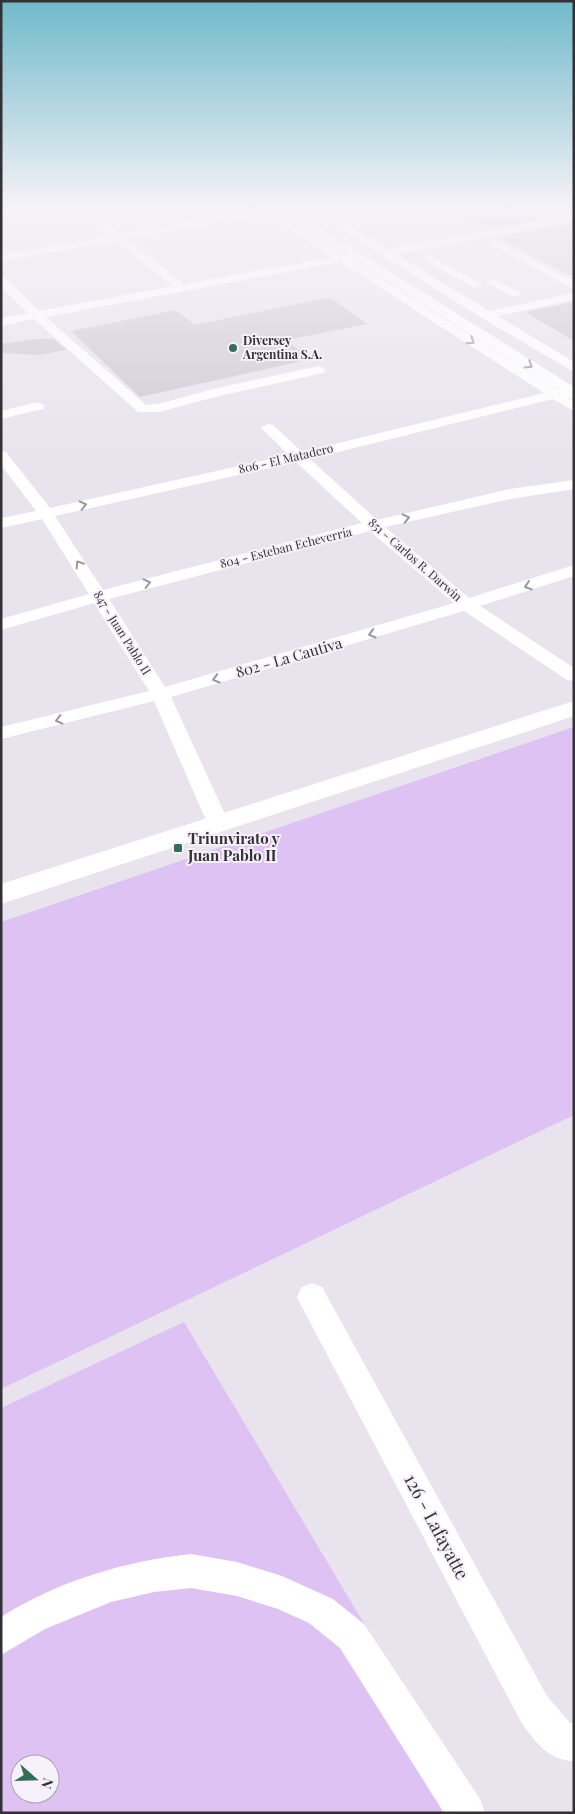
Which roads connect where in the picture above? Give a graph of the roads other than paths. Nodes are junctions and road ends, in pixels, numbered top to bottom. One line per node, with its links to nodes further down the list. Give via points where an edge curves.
1 (11, 290): 11 (street)
2 (173, 290): 11 (street)
3 (397, 290): 16 (street, one-way to 16)
4 (404, 290): 15 (main road, one-way to 15)
5 (429, 290): 15 (main road)
6 (447, 290): 10 (street)
7 (506, 290): 8 (street)
8 (514, 294)
9 (574, 296): 10 (street)
10 (486, 314): 13 (street)
11 (36, 315): 12 (street); 14 (street, via 143,409)
12 (1, 322)
13 (574, 368)
14 (319, 370)
15 (572, 388): 16 (street, 806 - El Matadero)
16 (554, 395): 18 (street); 22 (street, 806 - El Matadero)
17 (38, 406): 19 (street)
18 (574, 407)
19 (1, 415)
20 (268, 428): 22 (street, 851 - Carlos R. Darwin)
21 (1, 455): 24 (street, 847 - Juan Pablo II)
22 (298, 457): 24 (street, 806 - El Matadero, one-way to 22); 26 (street, 851 - Carlos R. Darwin)
23 (574, 484): 26 (street, 804 - Esteban Echeverría, one-way to 23, via 510,494)
24 (46, 513): 25 (street, 806 - El Matadero); 28 (street, 847 - Juan Pablo II, one-way to 24)
25 (1, 524)
26 (374, 525): 28 (street, 804 - Esteban Echeverría, one-way to 26); 29 (street, 851 - Carlos R. Darwin)
27 (574, 570): 29 (street, 802 - La Cautiva, one-way to 29)
28 (100, 596): 30 (street, 804 - Esteban Echeverría); 32 (street, 847 - Juan Pablo II)
29 (468, 606): 31 (street, 851 - Carlos R. Darwin); 32 (street, 802 - La Cautiva, one-way to 32)
30 (1, 625)
31 (574, 676)
32 (160, 694): 34 (street, 802 - La Cautiva, one-way to 34); 35 (street, 847 - Juan Pablo II)
33 (574, 708): 35 (main road)
34 (1, 733)
35 (218, 825): 36 (main road)
36 (1, 894)
37 (312, 1297): 39 (street, 126 - Lafayatte, via 534,1709 562,1742)
38 (1, 1637): 40 (street, via 33,1617 111,1585 154,1575 191,1571 237,1579 282,1593 321,1611 352,1636)
39 (574, 1742)
40 (466, 1813)

